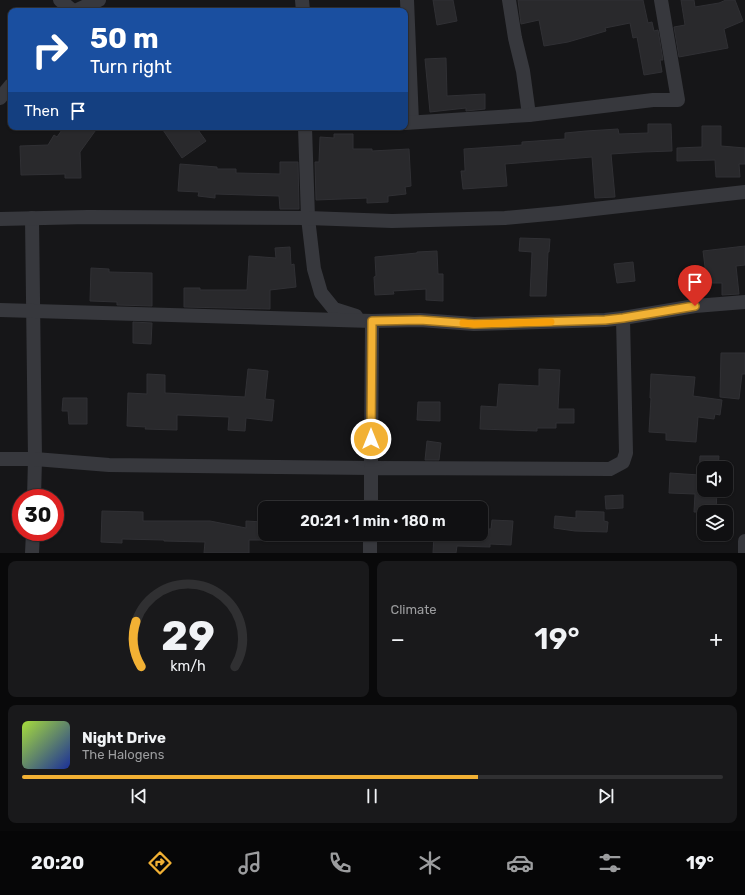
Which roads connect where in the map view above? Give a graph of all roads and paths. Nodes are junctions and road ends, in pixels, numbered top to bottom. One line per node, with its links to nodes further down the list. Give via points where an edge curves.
1 (60, 0): 5 (street)
2 (99, 0): 6 (street)
3 (509, 0): 9 (street)
4 (661, 0): 9 (street, via 678,100 653,100)
5 (70, 8)
6 (81, 8)
7 (8, 89): 8 (street)
8 (0, 98)
9 (529, 115): 10 (street)
10 (408, 123)
11 (305, 130): 14 (street)
12 (745, 192): 14 (street, via 505,218 392,221)
13 (32, 218): 14 (street); 15 (street); 18 (street)
14 (308, 218): 20 (street, via 314,269 321,293 334,309)
15 (0, 219)
16 (745, 302): 19 (street, via 695,306)
17 (0, 310): 18 (street)
18 (34, 311): 20 (street); 22 (street)
19 (623, 318): 20 (street, via 474,324 420,320); 23 (street, via 626,453 623,462 617,466 610,469)
20 (372, 321): 23 (street)
21 (0, 459): 22 (street)
22 (35, 459): 23 (street, via 109,465); 24 (street)
23 (371, 468): 25 (street)
24 (34, 489)
25 (371, 501)
26 (33, 541): 29 (street)
27 (370, 541): 30 (street)
28 (745, 541): 31 (street)
29 (32, 553)
30 (370, 553)
31 (745, 553)

